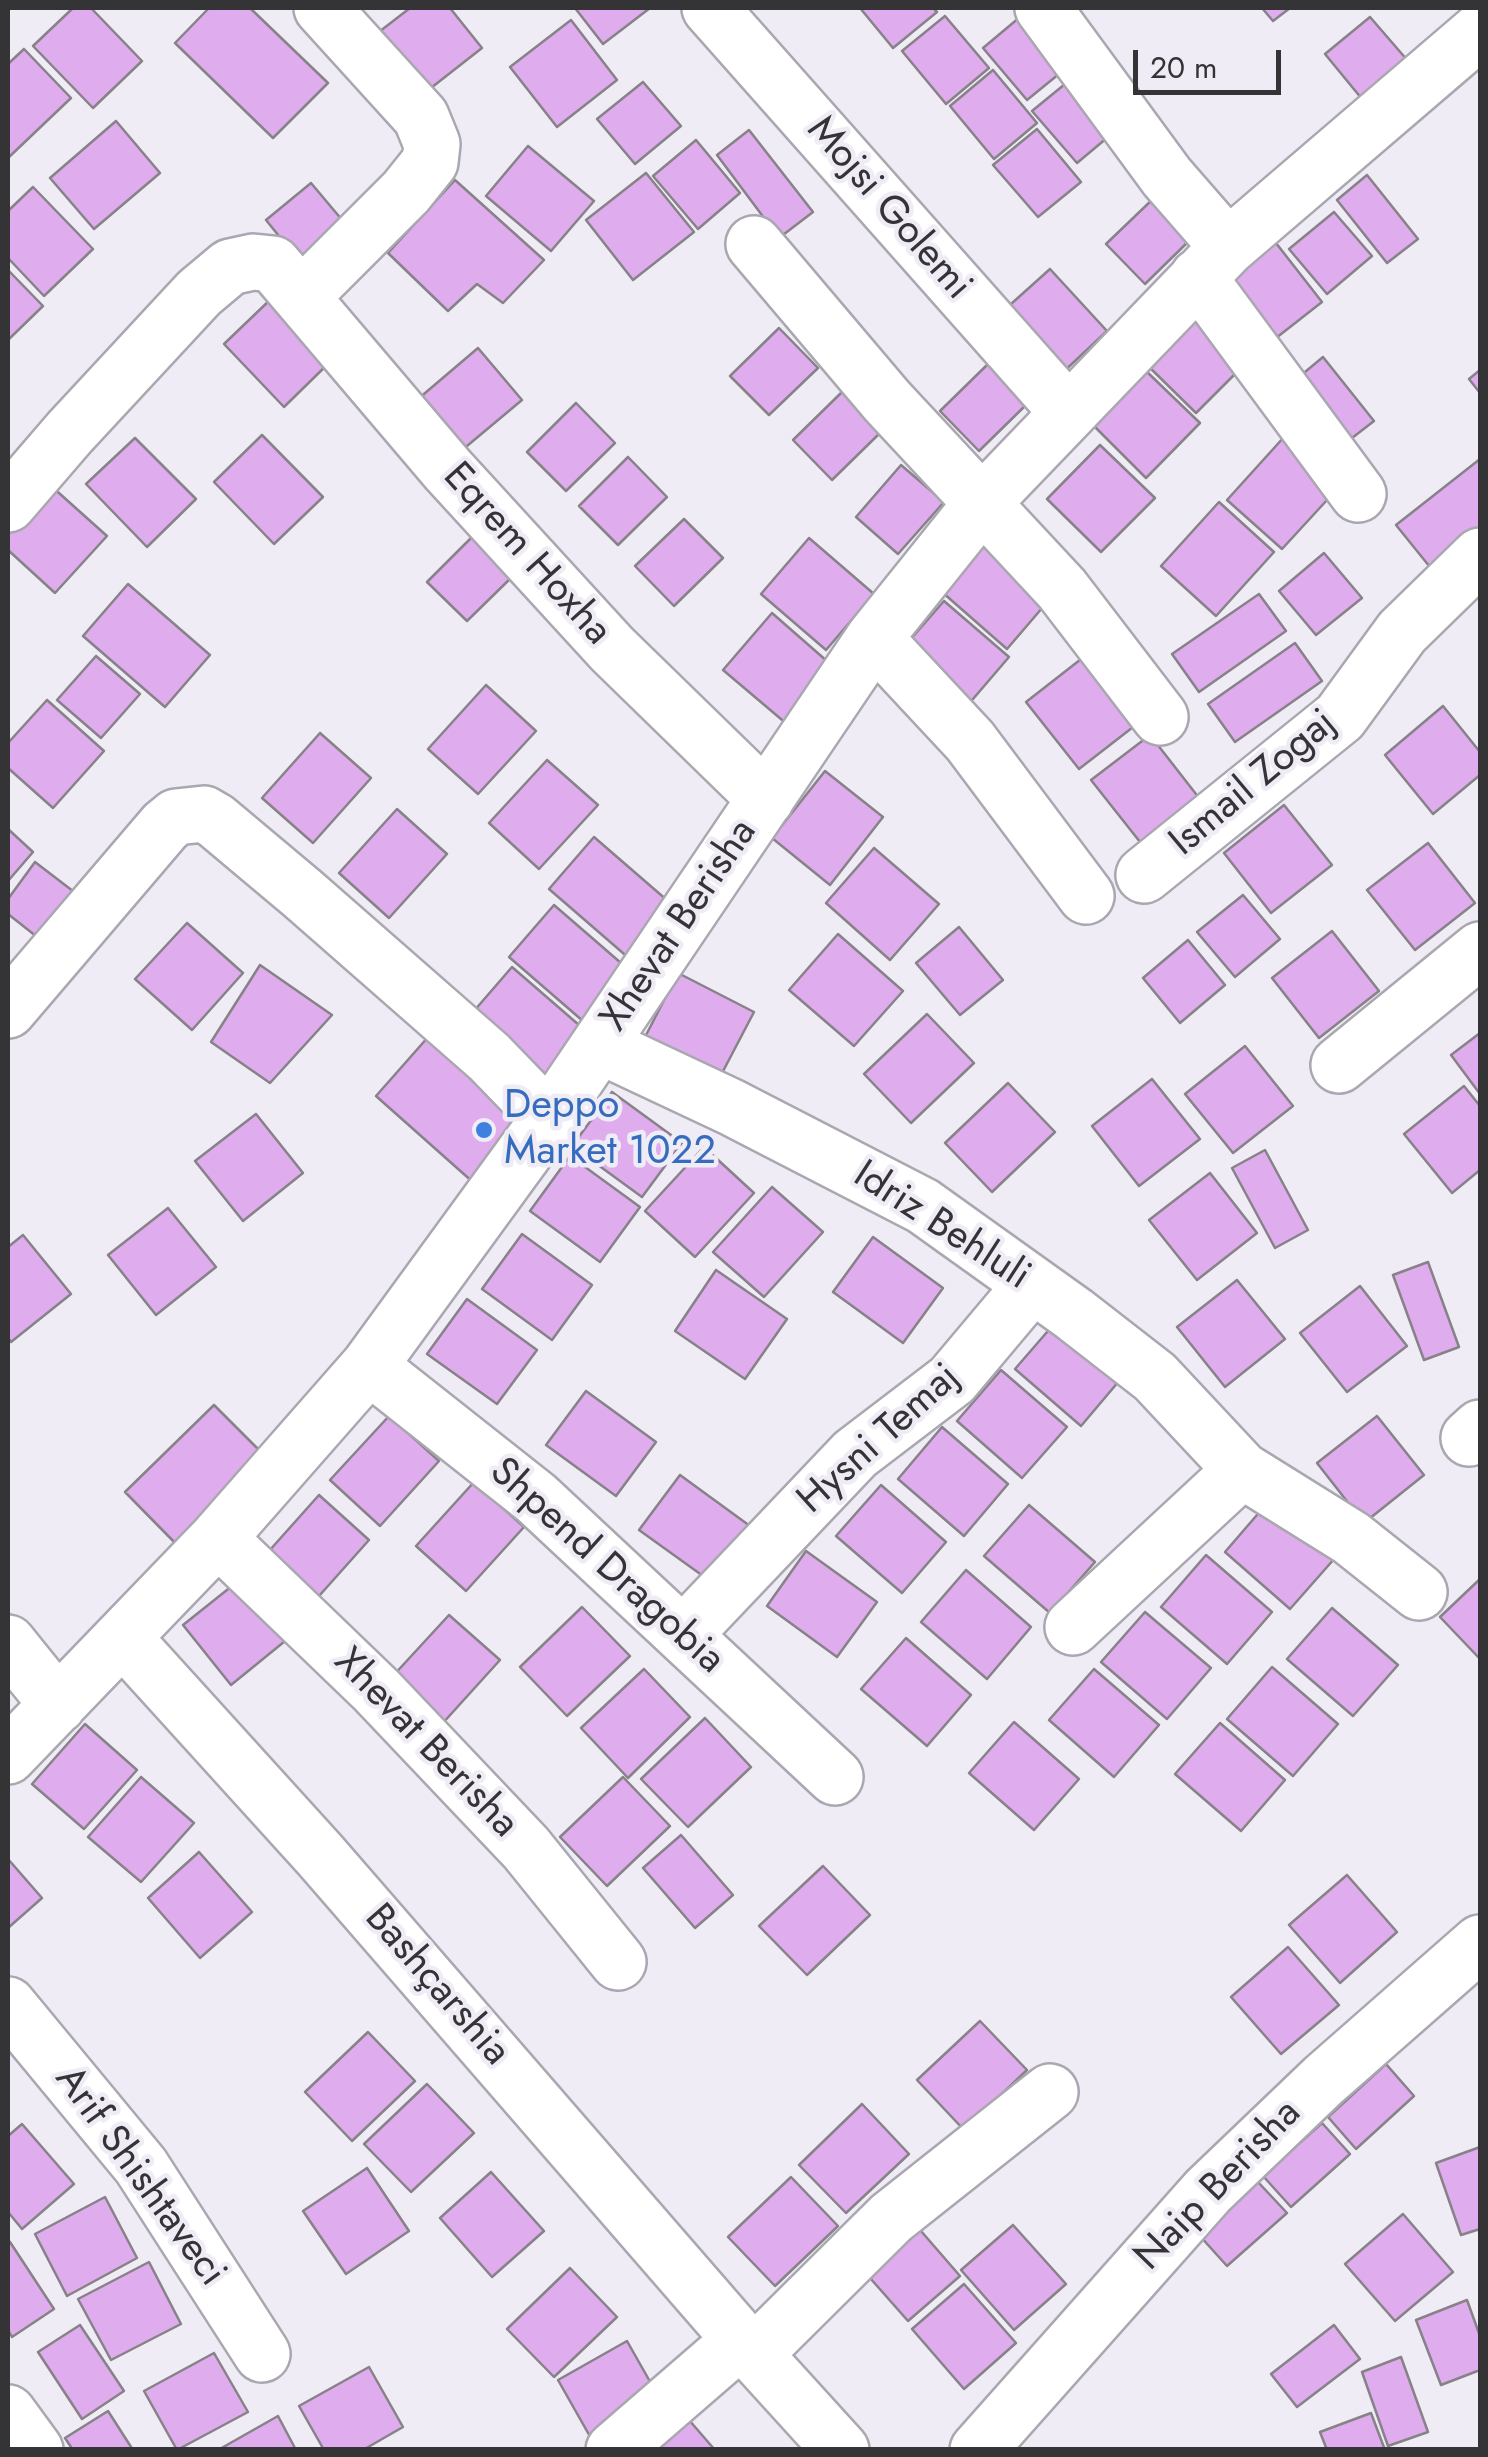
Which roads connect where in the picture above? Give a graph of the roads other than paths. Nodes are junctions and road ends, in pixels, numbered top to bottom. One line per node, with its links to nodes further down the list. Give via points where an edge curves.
1 (322, 8): 7 (street, via 421,117 432,144 430,162 406,192)
2 (710, 8): 8 (street, Mojsi Golemi)
3 (1042, 8): 6 (street, via 1166,176)
4 (1480, 31): 6 (street, Xhevat Berisha)
5 (754, 244): 10 (street)
6 (1213, 262): 8 (street, Xhevat Berisha); 9 (street)
7 (302, 296): 11 (street, Eqrem Hoxha, via 274,264 230,267); 15 (street, Eqrem Hoxha, via 448,470 612,649)
8 (1067, 411): 10 (street, Xhevat Berisha)
9 (1358, 494)
10 (982, 502): 13 (street, Xhevat Berisha); 14 (street, via 1062,589)
11 (8, 504)
12 (1480, 556): 16 (street, Ismail Zogaj, via 1402,632 1340,717)
13 (874, 638): 15 (street, Xhevat Berisha); 17 (street, via 970,741)
14 (1160, 717)
15 (766, 799): 20 (street, Xhevat Berisha)
16 (1144, 875)
17 (1086, 896)
18 (1480, 950): 21 (street)
19 (8, 1010): 22 (street, via 166,826 176,817 204,814 475,1045)
20 (599, 1045): 22 (street, Xhevat Berisha); 23 (street, Idriz Behluli, via 879,1181)
21 (1339, 1065)
22 (549, 1118): 24 (street, Xhevat Berisha)
23 (1031, 1286): 25 (street, Idriz Behluli, via 1155,1377); 29 (street, Hysni Temaj, via 952,1380 855,1454)
24 (369, 1366): 26 (street, Xhevat Berisha); 29 (street, Shpend Dragobia, via 536,1498)
25 (1242, 1470): 27 (street, Idriz Behluli, via 1351,1538); 28 (street)
26 (218, 1538): 30 (street, Xhevat Berisha); 36 (street, Xhevat Berisha, via 512,1834)
27 (1419, 1592)
28 (1073, 1627)
29 (684, 1634): 34 (street, Shpend Dragobia)
30 (124, 1639): 32 (street, Xhevat Berisha); 39 (street, Bashçarshia)
31 (8, 1643): 32 (street)
32 (58, 1706): 33 (street, Xhevat Berisha)
33 (8, 1756)
34 (836, 1777)
35 (1480, 1943): 45 (street, Naip Berisha, via 1208,2191)
36 (618, 1962)
37 (8, 2005): 40 (street, Arif Shishtaveci, via 142,2166)
38 (1050, 2092): 39 (street, via 891,2218)
39 (747, 2347): 43 (street); 44 (street, Bashçarshia)
40 (262, 2354)
41 (8, 2413): 42 (street)
42 (35, 2450)
43 (614, 2450)
44 (841, 2450)
45 (978, 2450)

